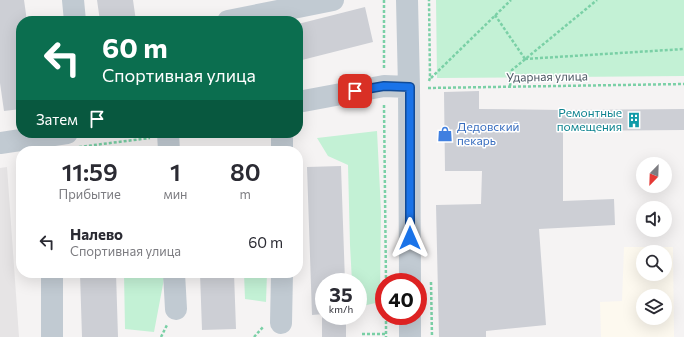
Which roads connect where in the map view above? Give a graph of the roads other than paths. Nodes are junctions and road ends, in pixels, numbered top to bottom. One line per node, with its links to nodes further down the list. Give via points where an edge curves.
1 (73, 0): 4 (street)
2 (332, 0): 5 (street)
3 (407, 0): 6 (street)
4 (75, 16)
5 (253, 16)
6 (410, 87): 7 (street, via 384,86); 10 (street)
7 (303, 101)
8 (0, 143): 9 (street)
9 (54, 143)
10 (410, 273)
11 (52, 278): 17 (street)
12 (174, 278): 14 (street)
13 (282, 278): 15 (street)
14 (176, 309)
15 (281, 323)
16 (410, 325): 18 (street)
17 (52, 337)
18 (410, 337)

